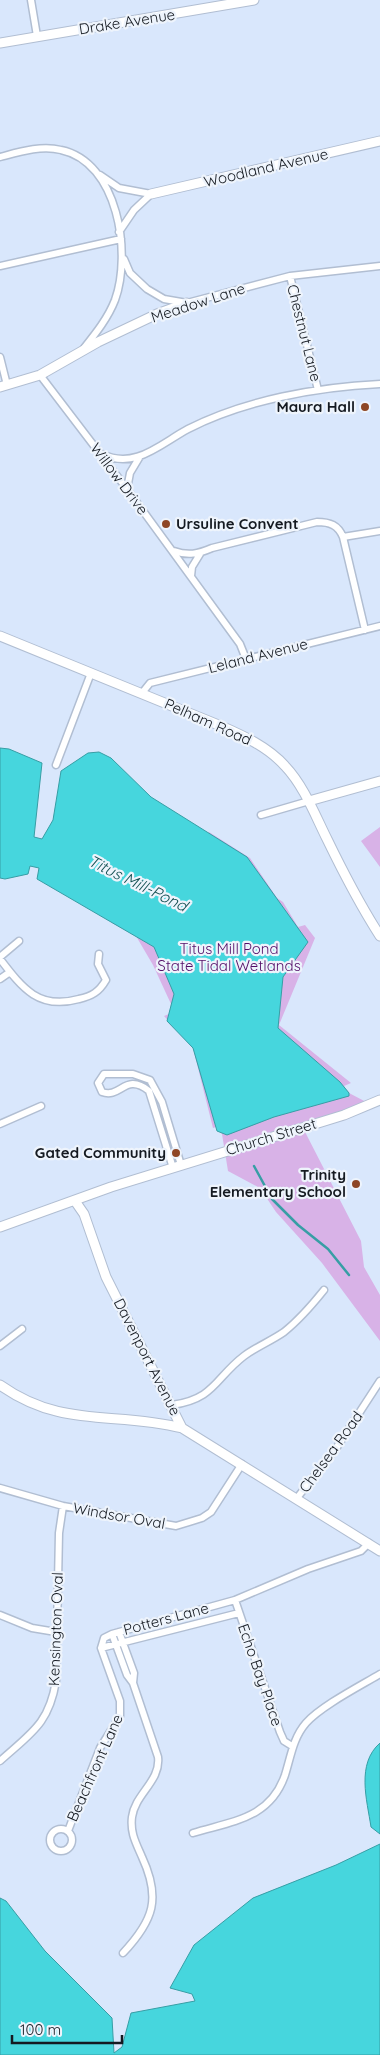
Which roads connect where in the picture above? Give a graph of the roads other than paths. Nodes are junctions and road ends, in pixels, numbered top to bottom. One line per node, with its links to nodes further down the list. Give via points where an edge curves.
1 (31, 0): 3 (street)
2 (254, 0): 3 (street, Drake Avenue)
3 (37, 36): 4 (street, Drake Avenue)
4 (0, 43)
5 (380, 141): 8 (street, Woodland Avenue)
6 (0, 157): 7 (street, Woodland Avenue, via 27,150 58,149 85,160)
7 (99, 174): 8 (street, Woodland Avenue, via 119,188); 9 (street, via 114,208)
8 (151, 194): 9 (street, via 134,210)
9 (120, 236): 10 (street); 11 (street)
10 (123, 258): 14 (street, via 130,273 147,289 164,299); 15 (street, via 110,312)
11 (0, 266)
12 (380, 266): 13 (street, Meadow Lane)
13 (290, 276): 14 (street, Meadow Lane); 20 (street, Chestnut Lane)
14 (187, 303): 15 (street, Meadow Lane)
15 (83, 350): 17 (street, Meadow Lane)
16 (0, 357): 19 (street)
17 (40, 375): 19 (street, Meadow Lane); 21 (street, Willow Drive)
18 (380, 384): 20 (street)
19 (4, 386)
20 (318, 390): 22 (street, via 260,402 217,418 190,429)
21 (100, 453): 22 (street, via 119,461); 23 (street, Willow Drive)
22 (139, 458): 23 (street, via 130,472)
23 (127, 489): 26 (street, Willow Drive)
24 (380, 531): 25 (street)
25 (343, 537): 27 (street, via 336,526 317,522 212,548); 30 (street)
26 (172, 551): 27 (street); 28 (street, Willow Drive)
27 (200, 554): 28 (street)
28 (191, 576): 32 (street, Willow Drive, via 240,644)
29 (380, 626): 30 (street, Leland Avenue)
30 (365, 630): 32 (street, Leland Avenue)
31 (0, 636): 33 (street, Pelham Road)
32 (246, 659): 34 (street, Leland Avenue, via 150,683)
33 (91, 673): 34 (street, Pelham Road); 35 (street)
34 (142, 694): 37 (street, Pelham Road, via 229,729 260,746 286,766)
35 (56, 765)
36 (380, 782): 37 (street)
37 (309, 801): 38 (street); 39 (street, Pelham Road, via 353,891)
38 (261, 815)
39 (380, 936)
40 (20, 941): 42 (street)
41 (99, 954): 43 (street, via 98,964 106,980 99,991 61,1004 35,996)
42 (0, 958): 43 (street)
43 (10, 972): 44 (street)
44 (0, 979)
45 (380, 1100): 48 (street, Church Street, via 344,1116)
46 (41, 1106): 47 (street)
47 (0, 1124)
48 (177, 1166): 48 (street, via 162,1102 150,1080 133,1074 104,1074 98,1082 102,1092 107,1094 124,1084 134,1083 149,1091); 49 (street, Church Street)
49 (75, 1201): 50 (street); 56 (street, Davenport Avenue, via 84,1214 106,1277)
50 (0, 1227)
51 (324, 1290): 56 (street, via 286,1330 242,1358 211,1390)
52 (22, 1329): 53 (street)
53 (0, 1346)
54 (380, 1381): 60 (street, Chelsea Road, via 337,1447)
55 (0, 1385): 57 (street, via 55,1412 79,1417 154,1421)
56 (172, 1405): 57 (street, Davenport Avenue)
57 (182, 1428): 58 (street, Davenport Avenue)
58 (242, 1464): 60 (street, Davenport Avenue); 61 (street, Windsor Oval, via 211,1512 189,1524 160,1524)
59 (0, 1488): 61 (street, Windsor Oval)
60 (297, 1498): 62 (street, Davenport Avenue)
61 (64, 1506): 67 (street, Kensington Oval, via 59,1533)
62 (369, 1543): 63 (street, Davenport Avenue); 64 (street, Potters Lane, via 361,1551)
63 (380, 1551)
64 (235, 1600): 65 (street, Echo Bay Place); 68 (street, Potters Lane)
65 (239, 1613): 70 (street, Potters Lane); 75 (street, Echo Bay Place, via 280,1732)
66 (0, 1615): 67 (street, via 32,1628)
67 (56, 1632): 76 (street, Kensington Oval, via 56,1681 49,1711)
68 (119, 1632): 69 (street, Potters Lane); 70 (street)
69 (112, 1634): 71 (street); 72 (street, Potters Lane, via 104,1638)
70 (123, 1642): 71 (street, Potters Lane); 74 (street, via 134,1673)
71 (115, 1644): 72 (street, Potters Lane); 74 (street)
72 (101, 1648): 77 (street, Beachfront Lane, via 120,1701 120,1716 100,1748)
73 (380, 1674): 75 (street, via 307,1722)
74 (133, 1683): 79 (street, via 159,1766 158,1773 136,1802 131,1827 153,1885 154,1899 145,1924)
75 (292, 1746): 78 (street, via 284,1775 272,1800 257,1813)
76 (0, 1761)
77 (68, 1831)
78 (193, 1833)
79 (123, 1953)

